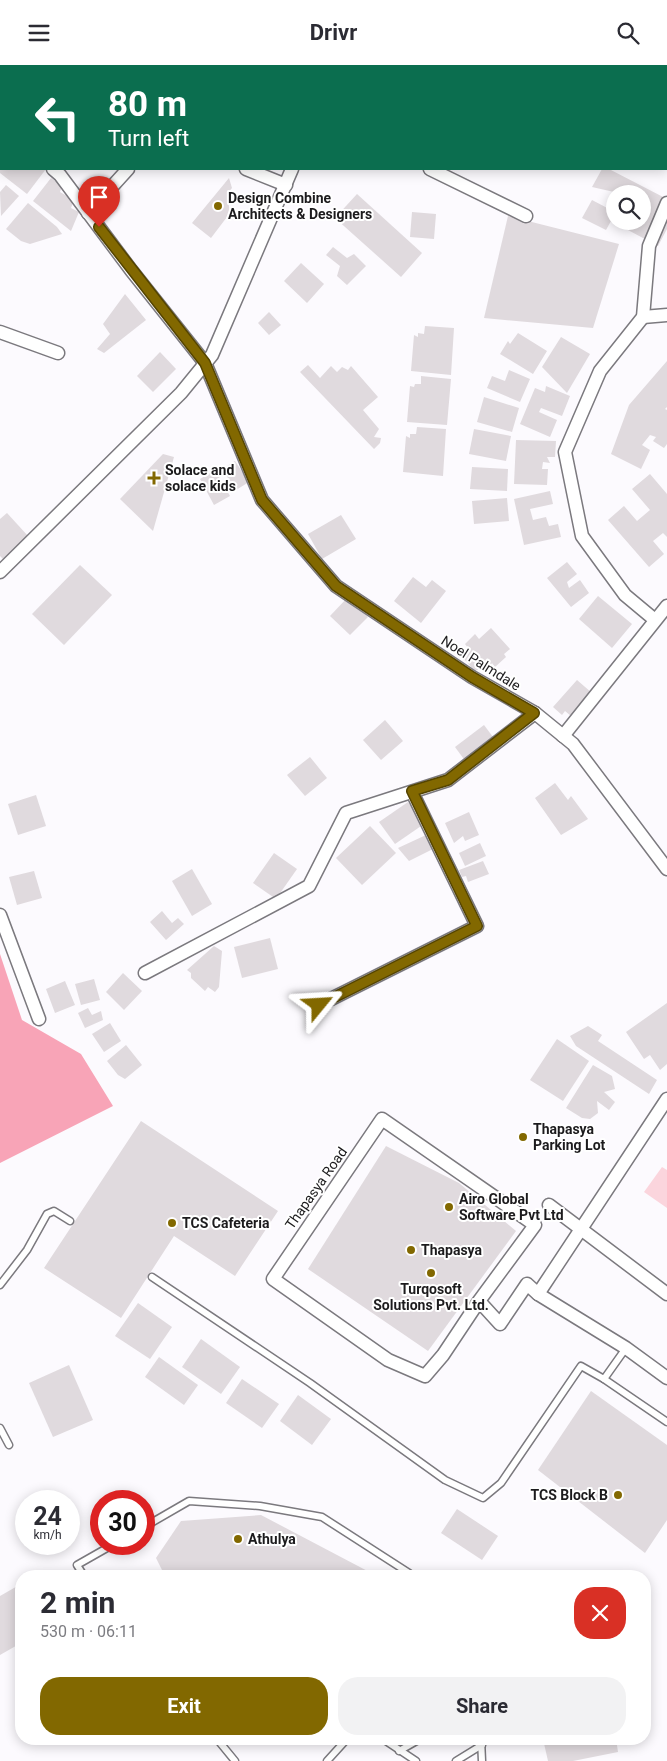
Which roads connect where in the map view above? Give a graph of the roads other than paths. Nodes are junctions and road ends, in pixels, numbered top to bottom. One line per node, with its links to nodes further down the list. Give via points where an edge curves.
1 (54, 170): 8 (street, Noel Palmdale)
2 (127, 170): 8 (street)
3 (248, 170): 6 (street)
4 (292, 170): 6 (street)
5 (432, 170): 9 (street)
6 (286, 185): 14 (street, via 212,355)
7 (667, 203): 11 (street, via 649,246)
8 (88, 213): 14 (street, Noel Palmdale)
9 (526, 216)
10 (667, 315): 11 (street)
11 (643, 317): 17 (street, via 600,371 565,452 582,536 625,595)
12 (0, 332): 13 (street)
13 (58, 353)
14 (205, 363): 15 (street, via 181,393); 18 (street, Noel Palmdale, via 262,500 336,586 472,677)
15 (0, 572)
16 (667, 606): 17 (street)
17 (655, 620): 19 (street)
18 (534, 713): 19 (street, Noel Palmdale); 20 (street, via 448,780)
19 (563, 736): 21 (street, Noel Palmdale, via 614,797)
20 (412, 791): 23 (street, via 346,813 309,887); 24 (street, via 477,926)
21 (667, 869)
22 (0, 915): 25 (street)
23 (145, 973)
24 (319, 1005)
25 (38, 1019)
26 (667, 1099): 29 (street)
27 (548, 1205): 29 (street)
28 (70, 1221): 31 (lane, via 54,1211 48,1214)
29 (580, 1230): 32 (street); 33 (street)
30 (152, 1277): 37 (lane, via 310,1383 444,1479 483,1497 501,1483 581,1366)
31 (0, 1285)
32 (538, 1294): 34 (street, via 527,1284 500,1324); 35 (street)
33 (667, 1295)
34 (479, 1301): 34 (street, Thapasya Road, via 425,1376 388,1360 273,1279 382,1119 535,1225)
35 (626, 1348): 36 (street); 37 (lane)
36 (667, 1377)
37 (604, 1379): 38 (lane)
38 (667, 1422)
39 (0, 1428): 40 (lane)
40 (9, 1445)
41 (155, 1521): 44 (lane, via 190,1501 260,1506 322,1517)
42 (95, 1555): 43 (lane, via 77,1565)
43 (80, 1570)
44 (404, 1570)
45 (222, 1745): 52 (lane)
46 (341, 1745): 53 (lane)
47 (390, 1745): 51 (lane)
48 (409, 1745): 51 (lane)
49 (477, 1745): 55 (lane)
50 (481, 1745): 56 (lane)
51 (398, 1751): 54 (lane)
52 (235, 1761)
53 (327, 1761)
54 (416, 1761)
55 (456, 1761)
56 (482, 1761)

